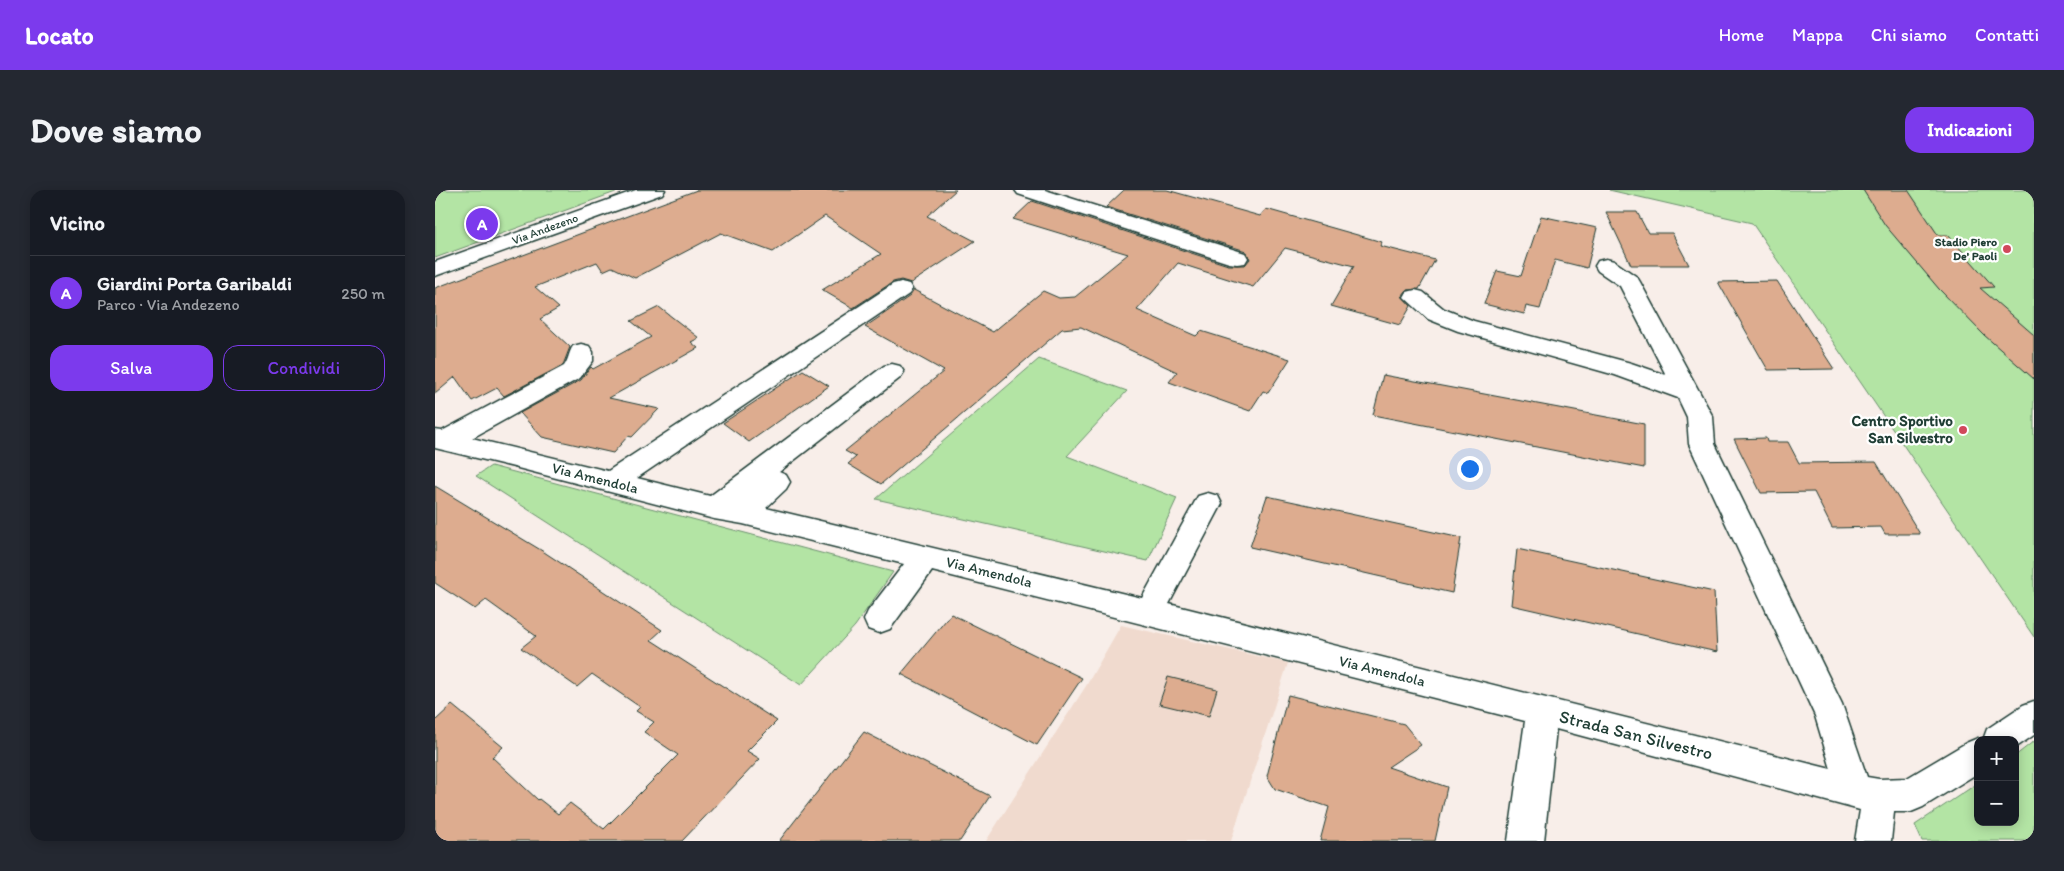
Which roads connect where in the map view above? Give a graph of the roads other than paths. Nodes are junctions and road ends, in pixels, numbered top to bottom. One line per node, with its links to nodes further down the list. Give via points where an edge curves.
1 (655, 190): 5 (street, Via Andezeno)
2 (1025, 190): 3 (street)
3 (1237, 258)
4 (1606, 266): 10 (street, via 1629,282)
5 (435, 269)
6 (901, 289): 12 (street)
7 (1415, 297): 10 (street, via 1437,314 1466,326 1623,369)
8 (581, 352): 11 (street, via 581,361 572,372)
9 (892, 372): 15 (street)
10 (1687, 392): 24 (street, via 1701,417 1702,444)
11 (440, 440): 12 (street, Via Amendola)
12 (611, 482): 15 (street, Via Amendola)
13 (777, 482): 16 (street)
14 (1208, 504): 18 (street)
15 (714, 508): 16 (street, Via Amendola)
16 (743, 513): 17 (street, Via Amendola)
17 (926, 557): 18 (street, Via Amendola); 19 (street)
18 (1149, 613): 20 (street, Via Amendola)
19 (879, 620)
20 (1542, 712): 24 (street, Strada San Silvestro); 25 (street, Strada San Silvestro)
21 (2034, 716): 22 (street)
22 (2005, 736)
23 (1974, 756): 24 (street, Strada San Silvestro, via 1911,794)
24 (1867, 794): 26 (street)
25 (1526, 841)
26 (1873, 841)

